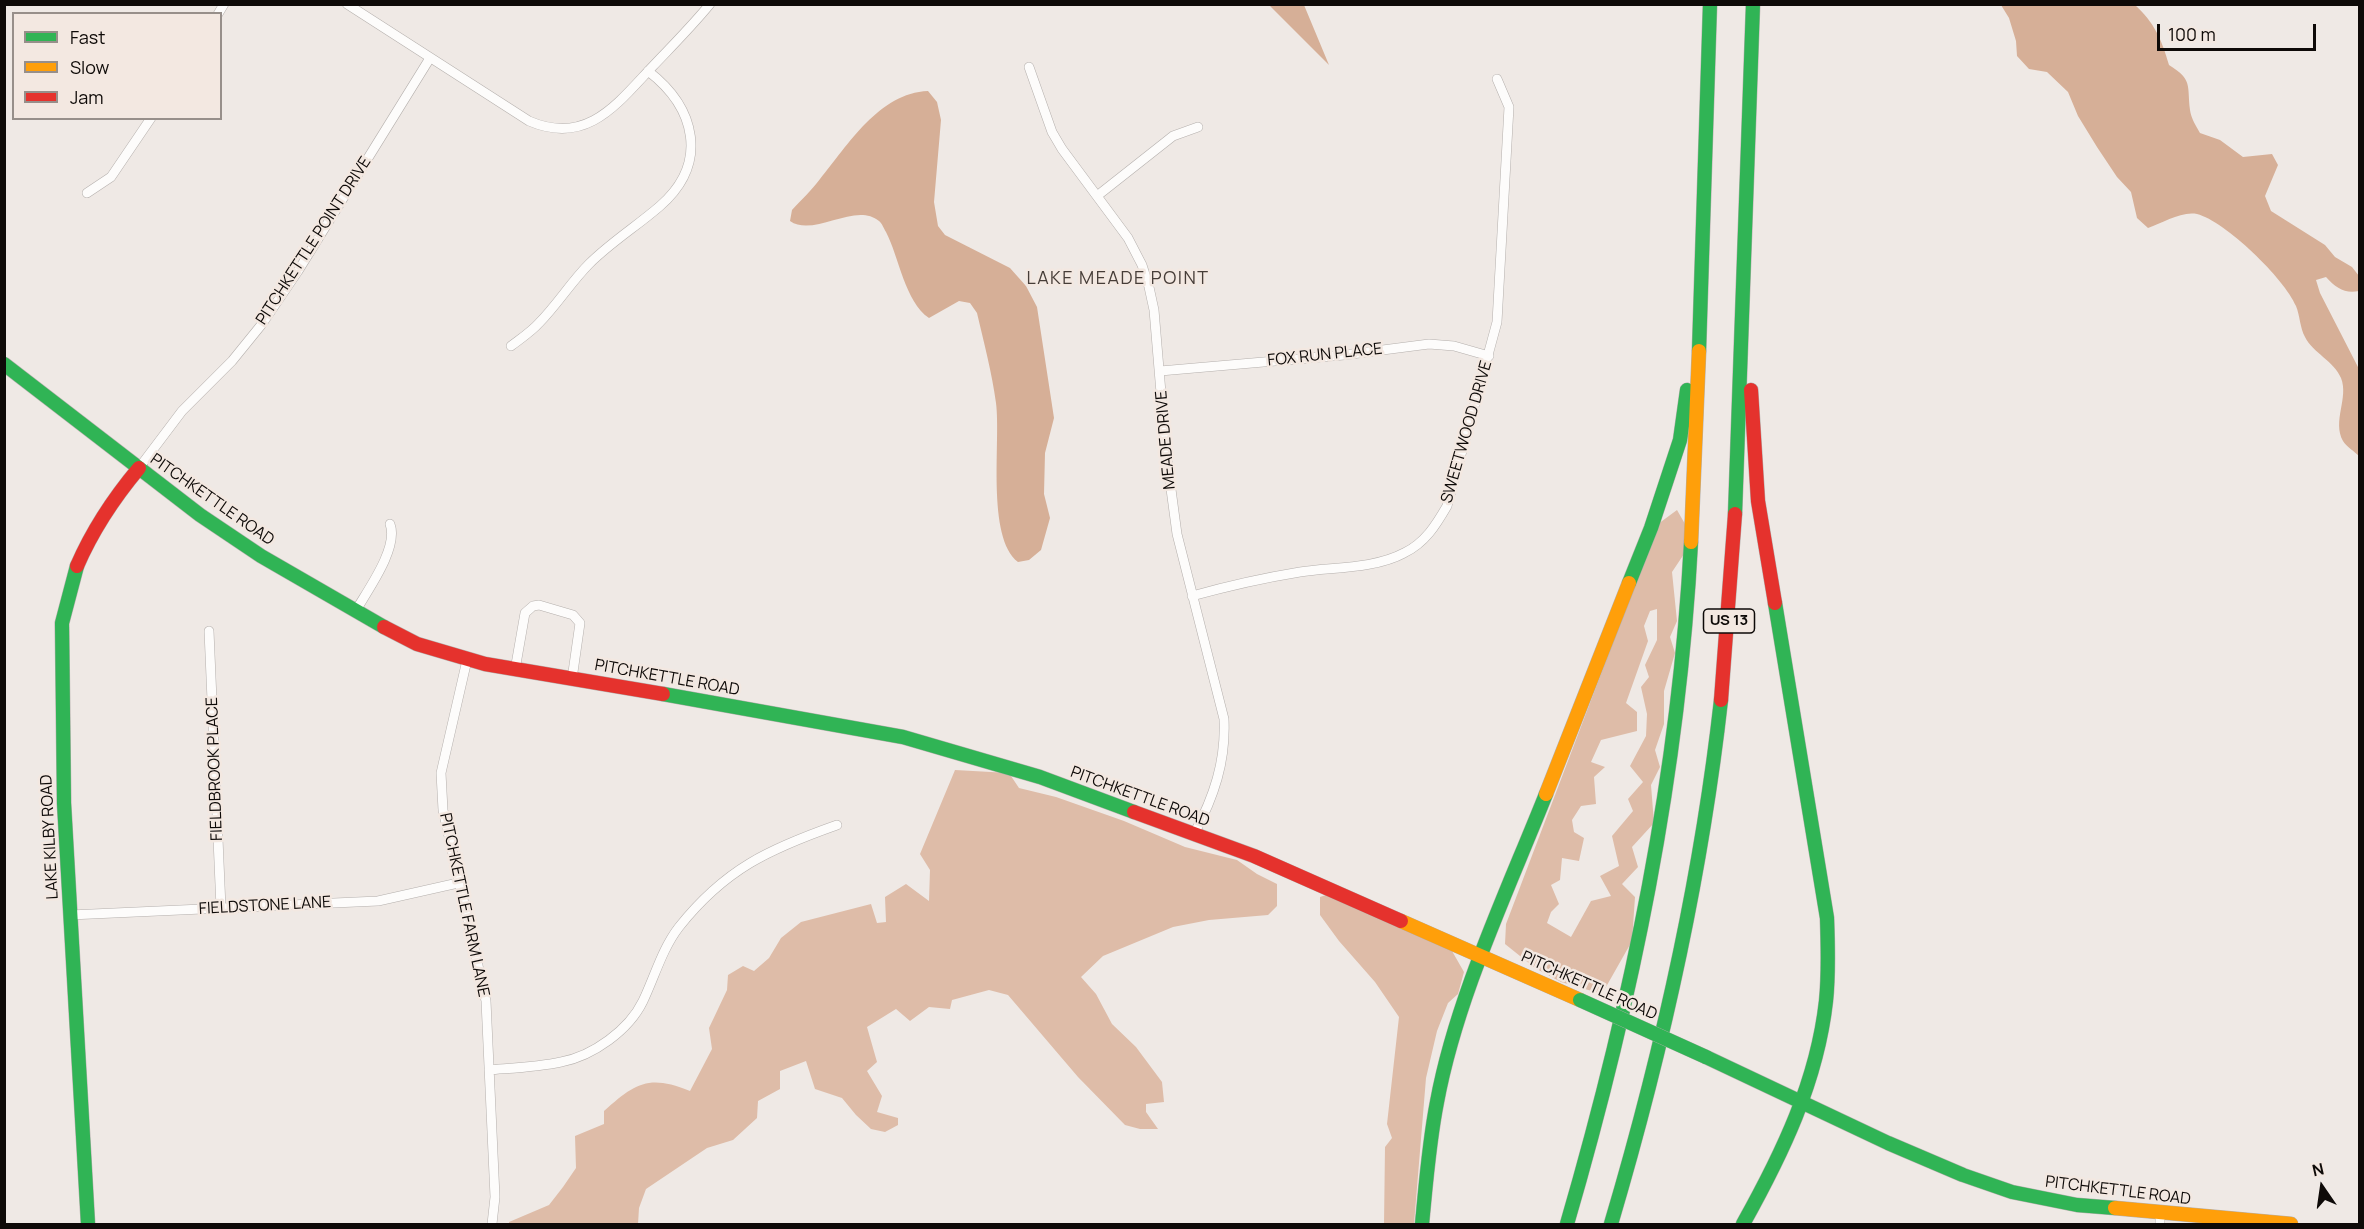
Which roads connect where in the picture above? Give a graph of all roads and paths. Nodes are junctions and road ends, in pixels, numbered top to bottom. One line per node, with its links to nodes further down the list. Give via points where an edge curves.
1 (347, 4): 5 (street)
2 (710, 4): 7 (street)
3 (1710, 4): 14 (main road, US 13)
4 (1753, 4): 13 (main road, US 13)
5 (430, 58): 7 (street, via 529,121 554,129 580,126 605,115); 19 (street, PITCHKETTLE POINT DRIVE, via 274,306 232,361 182,411)
6 (1029, 67): 12 (street, MEADE DRIVE, via 1052,132)
7 (648, 71): 15 (street, via 670,90 689,126 690,156 680,183 660,207 591,263 538,325)
8 (1497, 80): 16 (street, SWEETWOOD DRIVE, via 1509,107 1497,322)
9 (150, 120): 11 (street, via 111,177)
10 (1198, 127): 12 (street, via 1173,136)
11 (87, 193)
12 (1097, 196): 18 (street, MEADE DRIVE, via 1128,238 1142,265 1154,310)
13 (1744, 274): 34 (main road, via 1758,501 1829,943 1826,1012); 40 (main road, US 13, via 1733,558 1714,755 1675,984)
14 (1701, 282): 32 (main road, via 1685,405 1672,469); 39 (main road, US 13, via 1690,580 1669,771 1638,950 1601,1104)
15 (511, 346)
16 (1490, 356): 18 (street, FOX RUN PLACE, via 1429,344); 21 (street, SWEETWOOD DRIVE, via 1447,506 1420,543 1404,554 1378,562 1236,583)
17 (4, 364): 19 (main road, PITCHKETTLE ROAD)
18 (1160, 370): 21 (street, MEADE DRIVE, via 1177,534)
19 (139, 468): 22 (main road, PITCHKETTLE ROAD, via 261,556); 31 (main road, LAKE KILBY ROAD, via 92,532 76,567 62,623)
20 (390, 524): 22 (street, via 392,544)
21 (1192, 596): 28 (street, MEADE DRIVE, via 1222,708 1225,738 1218,780)
22 (355, 612): 24 (main road, PITCHKETTLE ROAD, via 417,644)
23 (209, 631): 30 (street, FIELDBROOK PLACE)
24 (467, 660): 25 (main road, PITCHKETTLE ROAD); 29 (street, PITCHKETTLE FARM LANE, via 441,773 442,810)
25 (515, 670): 26 (main road, PITCHKETTLE ROAD); 26 (street, via 525,613 539,605 578,619)
26 (572, 679): 28 (main road, PITCHKETTLE ROAD, via 903,737 1040,777)
27 (837, 825): 33 (street, via 761,856 711,893 679,928 662,955 642,1004 614,1037 563,1062)
28 (1194, 834): 32 (main road, PITCHKETTLE ROAD, via 1265,861)
29 (458, 883): 30 (street, FIELDSTONE LANE, via 378,901); 33 (street, PITCHKETTLE FARM LANE, via 486,1001)
30 (221, 908): 31 (street, FIELDSTONE LANE)
31 (70, 915): 36 (main road, LAKE KILBY ROAD)
32 (1481, 957): 34 (main road, PITCHKETTLE ROAD, bridge); 38 (main road, via 1463,1004 1437,1100)
33 (489, 1070): 37 (street, PITCHKETTLE FARM LANE, via 495,1197)
34 (1803, 1103): 35 (main road, PITCHKETTLE ROAD, via 1995,1187); 41 (main road)
35 (2160, 1219): 42 (main road, PITCHKETTLE ROAD)
36 (88, 1224)
37 (492, 1224)
38 (1422, 1224)
39 (1566, 1224)
40 (1611, 1224)
41 (1743, 1224)
42 (2291, 1224)

